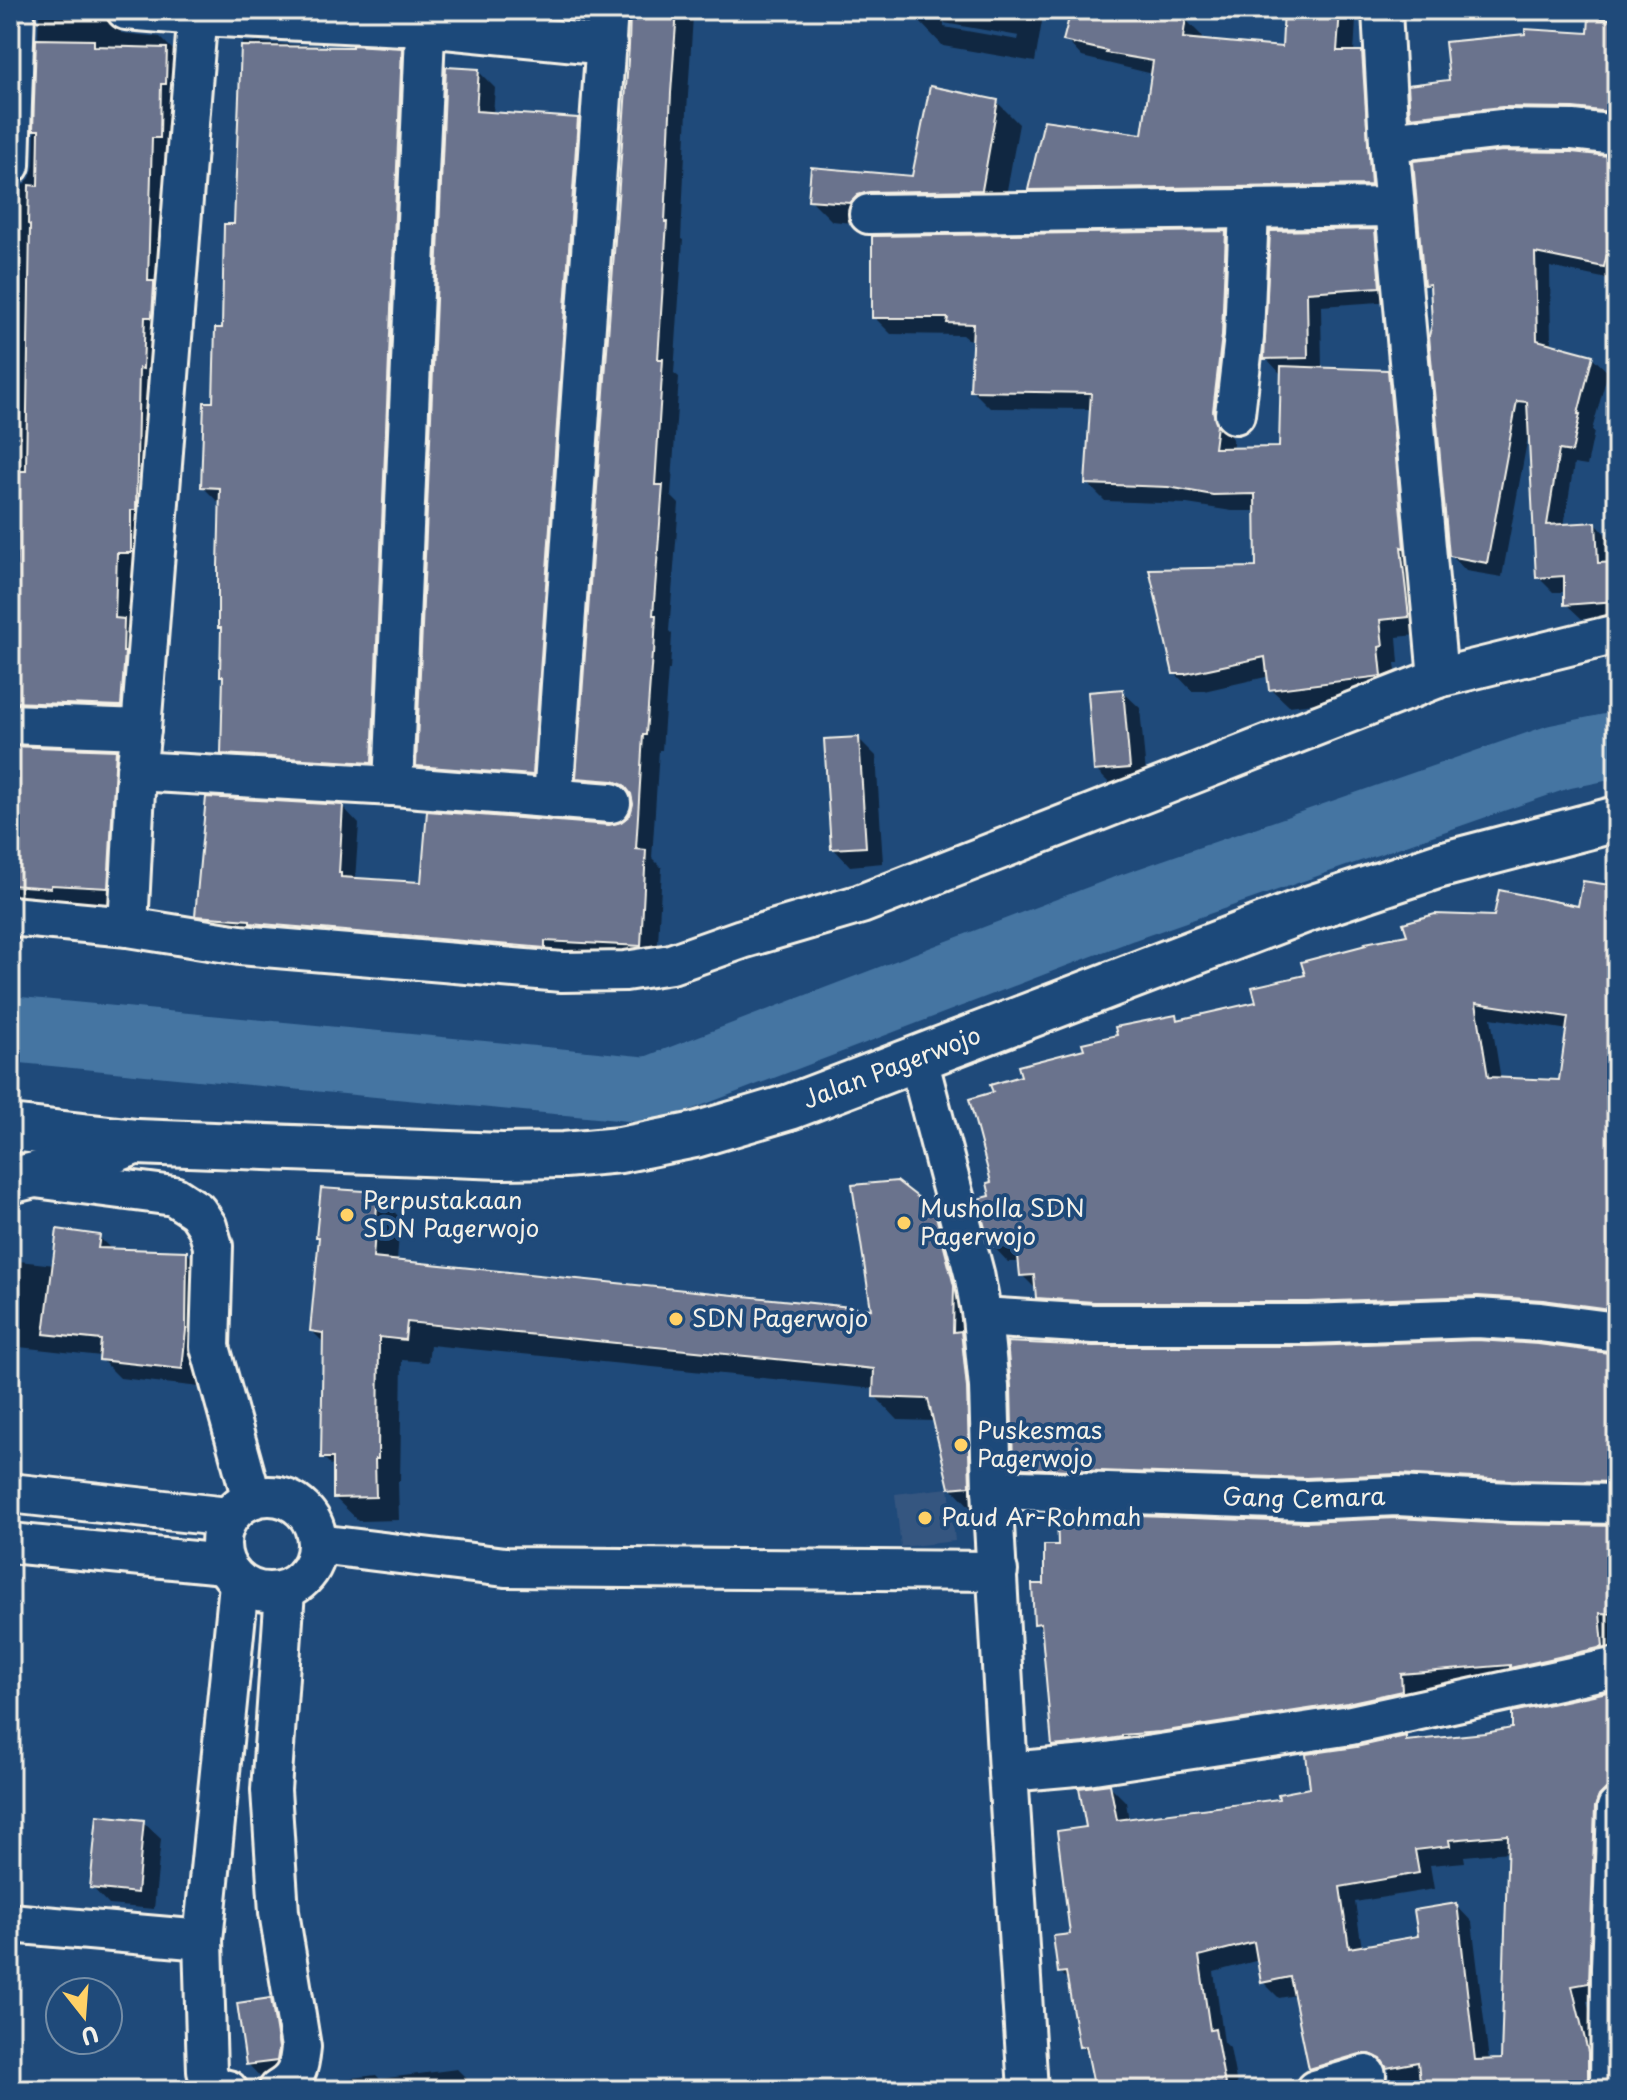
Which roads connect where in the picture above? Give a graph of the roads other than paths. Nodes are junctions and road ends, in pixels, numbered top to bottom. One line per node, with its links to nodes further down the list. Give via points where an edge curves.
1 (15, 10): 9 (street)
2 (126, 10): 4 (street)
3 (1382, 10): 8 (street)
4 (198, 13): 5 (street); 17 (street)
5 (426, 18): 6 (street); 19 (street)
6 (608, 28): 20 (street)
7 (1617, 135): 8 (street, via 1502,129)
8 (1389, 142): 10 (street)
9 (10, 165)
10 (1394, 207): 11 (street); 15 (street)
11 (1249, 209): 12 (street); 13 (street)
12 (869, 214)
13 (1235, 414)
14 (1617, 634): 15 (street)
15 (1438, 678): 24 (street, via 861,904 671,964 562,972 240,945)
16 (10, 724): 17 (street)
17 (141, 729): 18 (street)
18 (136, 771): 19 (street); 24 (street)
19 (393, 786): 20 (street)
20 (553, 799): 21 (street)
21 (611, 803)
22 (1617, 819): 25 (main road, Jalan Pagerwojo, via 1437,866 1308,909)
23 (10, 916): 24 (street)
24 (128, 927)
25 (918, 1059): 27 (main road, Jalan Pagerwojo, via 790,1107 620,1150 502,1156); 29 (street)
26 (10, 1128): 27 (main road, Jalan Pagerwojo)
27 (137, 1142): 28 (main road, Jalan Pagerwojo)
28 (20, 1179): 34 (street, via 174,1196 197,1211 213,1246 210,1347)
29 (982, 1317): 30 (street, via 1093,1324 1477,1318); 31 (street)
30 (1617, 1332)
31 (992, 1489): 33 (street, Gang Cemara); 37 (street)
32 (10, 1493): 34 (street)
33 (1617, 1504)
34 (240, 1508): 36 (street, via 266,1496 286,1499 303,1509); 38 (street, via 221,1532 220,1548)
35 (10, 1543): 38 (street)
36 (318, 1544): 37 (street, via 505,1567); 39 (street, via 314,1564)
37 (998, 1571): 41 (street)
38 (232, 1574): 39 (street, via 265,1593); 44 (street)
39 (285, 1591): 47 (street, via 271,1790 279,1912 301,2047 295,2075)
40 (1617, 1667): 41 (street, via 1351,1725)
41 (1008, 1772): 48 (street)
42 (1617, 1808): 50 (street)
43 (10, 1923): 44 (street)
44 (203, 1940): 46 (street, via 207,2071 210,2082)
45 (1366, 2075): 49 (street)
46 (228, 2090)
47 (278, 2090)
48 (1028, 2090)
49 (1315, 2090)
50 (1610, 2090)

